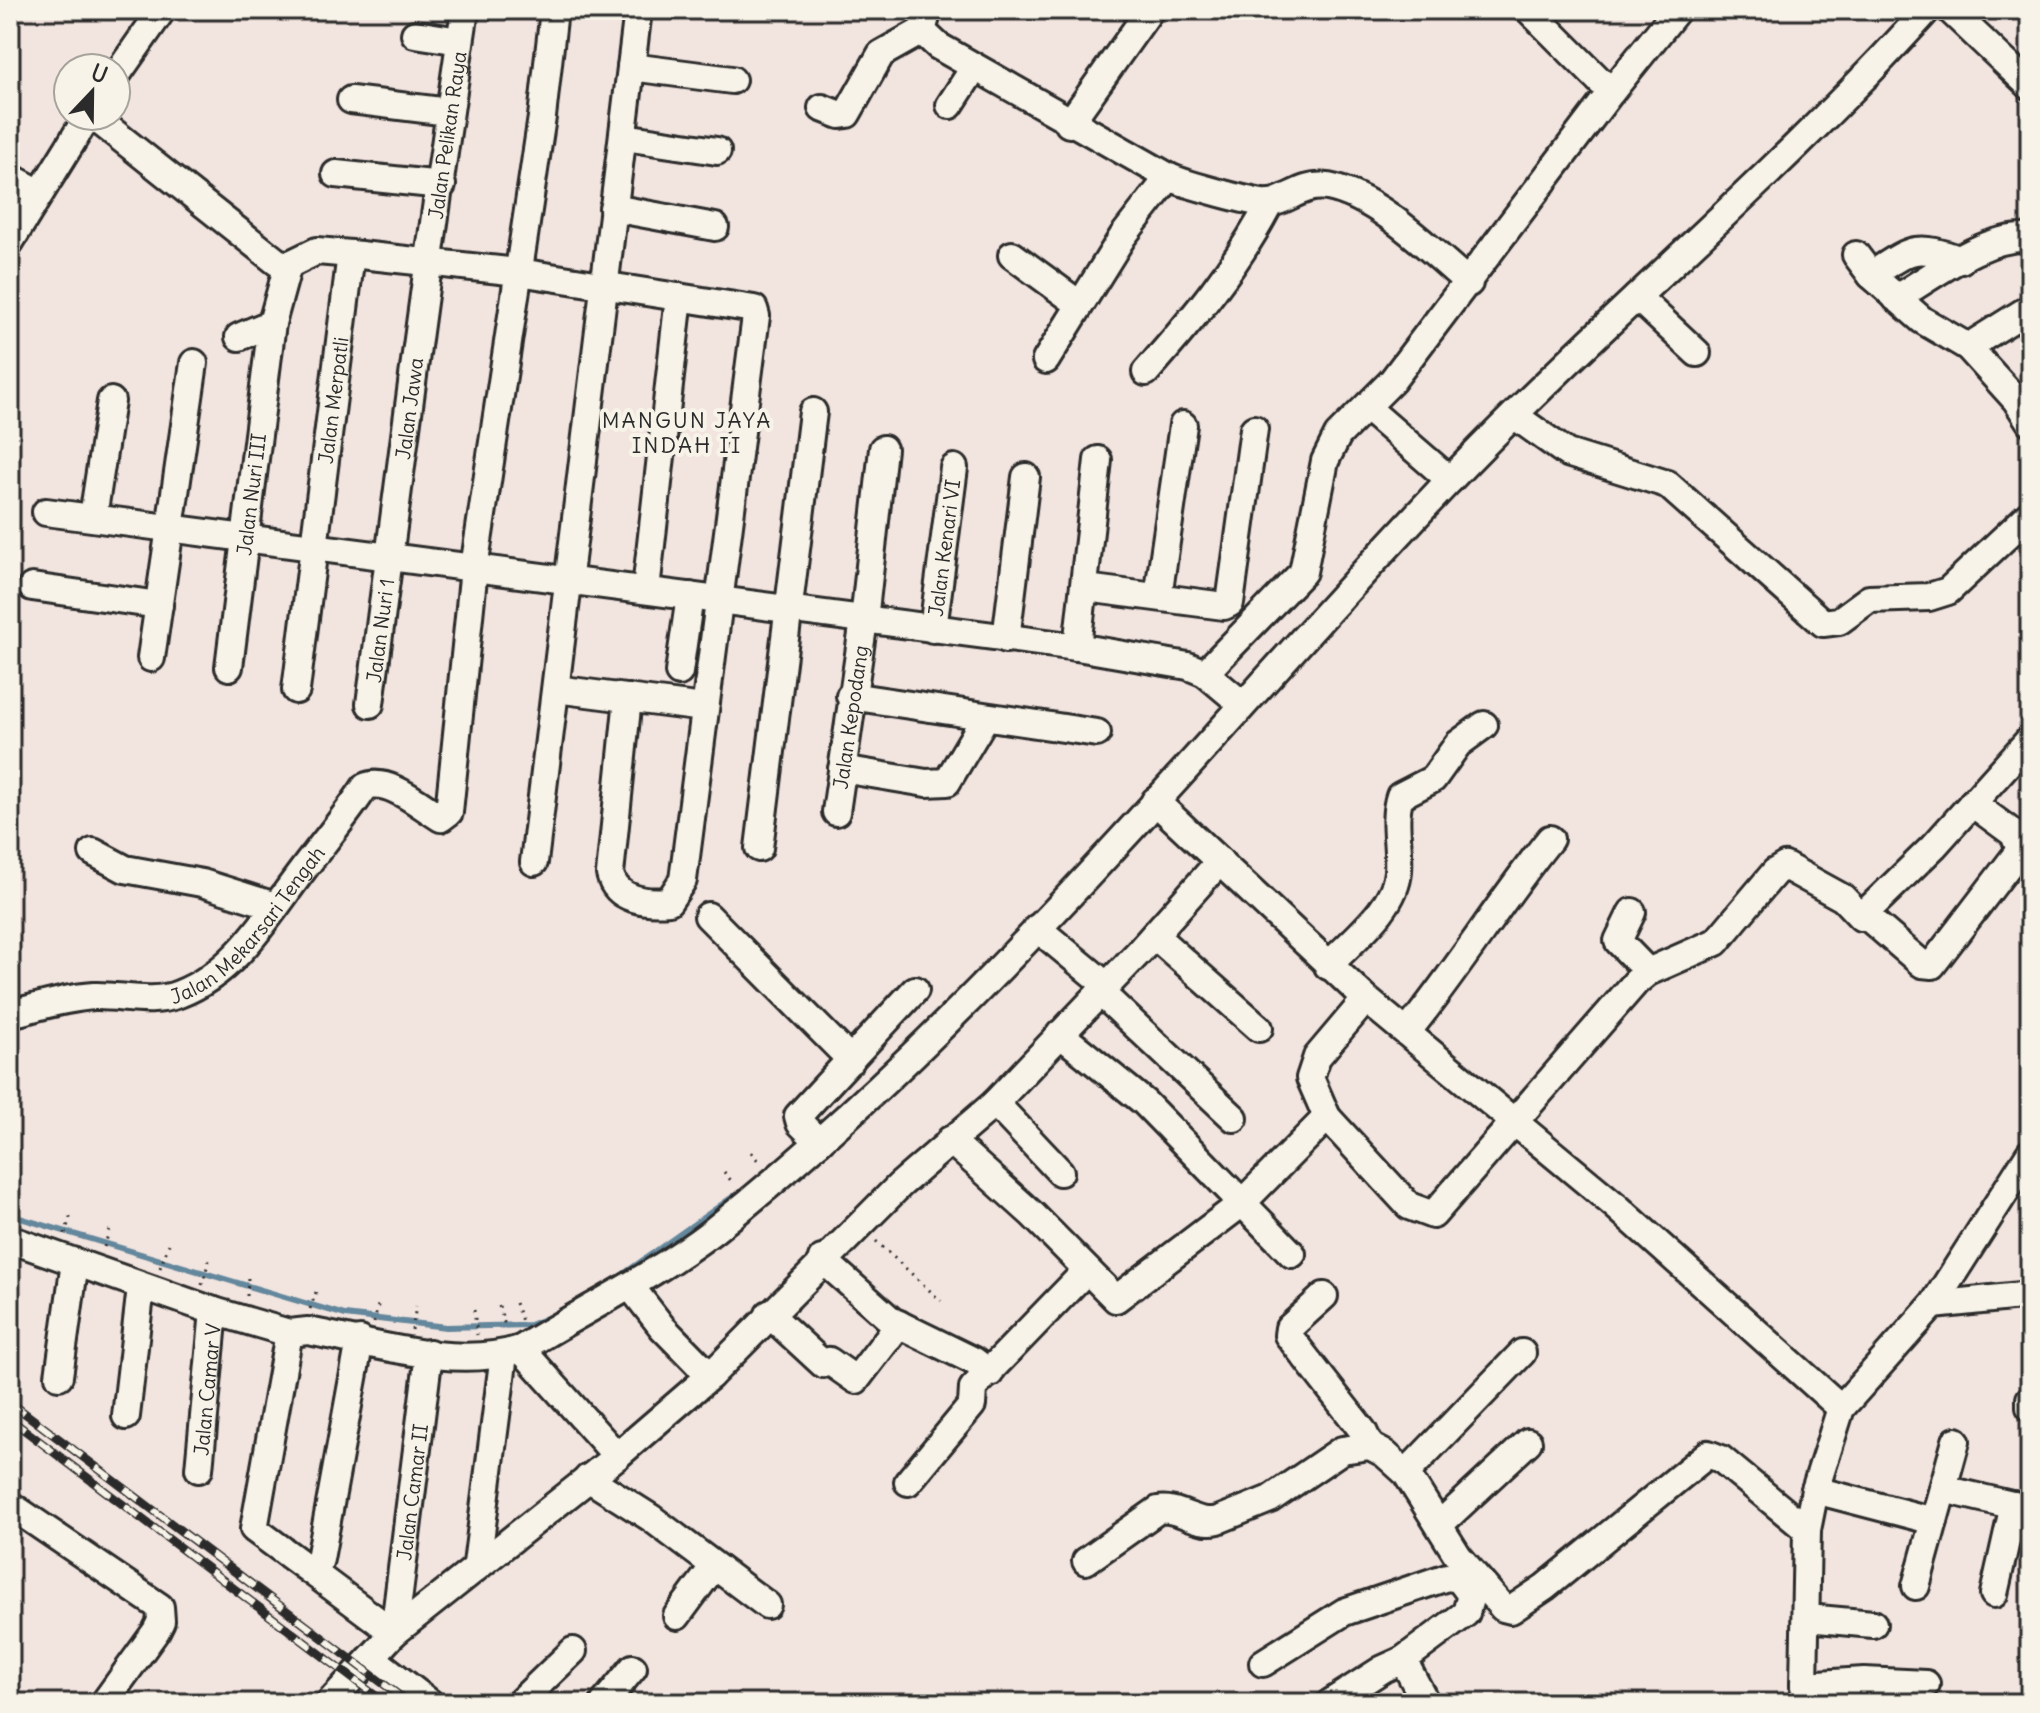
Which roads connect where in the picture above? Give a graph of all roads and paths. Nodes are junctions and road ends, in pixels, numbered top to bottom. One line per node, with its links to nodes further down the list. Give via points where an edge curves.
1 (162, 10): 13 (street)
2 (465, 10): 12 (street, Jalan Pelikan Raya)
3 (554, 10): 43 (street)
4 (638, 10): 14 (street)
5 (1150, 10): 23 (street)
6 (1529, 10): 18 (street)
7 (1677, 10): 18 (street)
8 (1927, 10): 47 (street)
9 (1950, 10): 17 (street)
10 (925, 21): 15 (street, via 926,39); 21 (street, via 881,54 847,114)
11 (415, 34): 12 (street)
12 (460, 41): 22 (street, Jalan Pelikan Raya)
13 (132, 53)
14 (631, 67): 16 (street); 26 (street)
15 (974, 68): 20 (street); 23 (street)
16 (732, 80)
17 (2030, 86)
18 (1611, 92): 44 (street)
19 (351, 100): 22 (street)
20 (950, 105)
21 (822, 108)
22 (449, 112): 31 (street, Jalan Pelikan Raya)
23 (1069, 124): 30 (street)
24 (80, 132): 32 (street)
25 (110, 132): 42 (street, via 277,262)
26 (624, 137): 27 (street); 34 (street)
27 (717, 151)
28 (336, 174): 31 (street)
29 (10, 177): 32 (street)
30 (1169, 177): 33 (street); 49 (street)
31 (442, 185): 41 (street, Jalan Pelikan Raya)
32 (40, 193): 37 (street)
33 (1270, 203): 44 (street, via 1309,188 1352,195 1395,221); 57 (street, via 1246,249)
34 (613, 208): 35 (street); 45 (street)
35 (715, 227)
36 (2030, 238): 40 (street, via 2003,241)
37 (10, 242)
38 (351, 254): 41 (street); 42 (street, via 317,251); 75 (street, Jalan Merpatli)
39 (1012, 255): 49 (street)
40 (1961, 260): 48 (street); 48 (street, via 1915,248 1864,265)
41 (427, 261): 43 (street); 76 (street, Jalan Jawa)
42 (288, 265): 51 (street, Jalan Nuri III)
43 (519, 272): 45 (street); 77 (street)
44 (1469, 283): 60 (street)
45 (603, 285): 46 (street); 78 (street)
46 (679, 297): 81 (street); 84 (street, via 756,311)
47 (1637, 297): 54 (street); 62 (street)
48 (1896, 298): 53 (street)
49 (1079, 304): 55 (street)
50 (2030, 308): 53 (street)
51 (272, 323): 52 (street); 74 (street, Jalan Nuri III)
52 (239, 337)
53 (1968, 347): 59 (street)
54 (1697, 353)
55 (1046, 360)
56 (194, 363): 73 (street)
57 (1146, 372)
58 (111, 401): 72 (street)
59 (2025, 405)
60 (1367, 408): 69 (street); 94 (street, via 1338,435 1325,461 1303,572)
61 (813, 412): 86 (street)
62 (1515, 416): 69 (street); 71 (street, via 1567,453 1667,484 1817,618 1831,624 1869,599 1929,597 1948,591)
63 (1183, 425): 83 (street)
64 (1254, 429): 83 (street, via 1230,603)
65 (883, 449): 87 (street, Jalan Kepodang)
66 (1098, 460): 80 (street)
67 (954, 468): 88 (street, Jalan Kenari VI)
68 (1026, 477): 89 (street)
69 (1450, 480): 100 (street)
70 (46, 512): 72 (street)
71 (2030, 514)
72 (93, 517): 73 (street)
73 (171, 527): 74 (street); 85 (street)
74 (243, 537): 75 (street); 92 (street, Jalan Nuri III)
75 (315, 546): 76 (street); 96 (street, Jalan Merpatli)
76 (389, 556): 77 (street); 99 (street, Jalan Nuri 1)
77 (474, 568): 78 (street); 115 (street, Jalan Mekarsari Tengah, via 449,812 441,818 386,786 365,787)
78 (571, 580): 81 (street); 95 (street)
79 (32, 587): 85 (street)
80 (1086, 588): 83 (street); 90 (street)
81 (646, 589): 82 (street)
82 (690, 596): 84 (street); 93 (street)
83 (1158, 597)
84 (717, 599): 86 (street); 101 (street)
85 (159, 605): 91 (street)
86 (791, 610): 87 (street); 111 (street)
87 (864, 620): 88 (street); 97 (street, Jalan Kepodang)
88 (933, 629): 89 (street)
89 (1006, 639): 90 (street)
90 (1077, 647): 94 (street)
91 (151, 658)
92 (229, 667)
93 (679, 672)
94 (1205, 673): 100 (street)
95 (556, 689): 98 (street); 114 (street)
96 (296, 690)
97 (850, 696): 102 (street); 106 (street, Jalan Kepodang)
98 (628, 698): 101 (street); 101 (street, via 610,874 619,891 654,902 669,901 683,880)
99 (370, 704)
100 (1242, 704): 107 (street)
101 (704, 708)
102 (985, 718): 104 (street); 106 (street, via 947,782)
103 (1484, 725): 121 (street, via 1458,744 1433,779 1400,796 1399,875 1380,911)
104 (1097, 733)
105 (2030, 739): 108 (street)
106 (842, 769): 109 (street, Jalan Kepodang)
107 (1155, 801): 113 (street); 119 (street)
108 (1972, 803): 117 (street); 117 (street, via 2014,834 2020,850 1932,965 1922,964)
109 (836, 812)
110 (1550, 839): 128 (street)
111 (759, 848)
112 (93, 852): 115 (street, via 125,869 202,883)
113 (1220, 861): 120 (street); 121 (street)
114 (534, 862)
115 (275, 906): 126 (street, Jalan Mekarsari Tengah, via 237,956 178,995 93,996)
116 (1632, 912): 122 (street, via 1618,941)
117 (1864, 914): 122 (street, via 1861,917 1843,898 1785,866 1716,942)
118 (708, 916): 130 (street)
119 (1037, 928): 123 (street); 136 (street)
120 (1154, 935): 123 (street); 127 (street)
121 (1328, 966): 125 (street)
122 (1648, 972): 134 (street)
123 (1103, 988): 129 (street); 133 (street)
124 (915, 990): 130 (street)
125 (1366, 999): 128 (street); 132 (street, via 1311,1069)
126 (10, 1014)
127 (1259, 1028)
128 (1407, 1032): 134 (street)
129 (1060, 1034): 131 (street); 143 (street, via 1144,1102)
130 (851, 1060): 136 (street, via 798,1116)
131 (995, 1103): 135 (street); 140 (street)
132 (1327, 1117): 134 (street, via 1409,1206 1433,1215); 143 (street)
133 (1234, 1118)
134 (1515, 1121): 187 (street)
135 (950, 1140): 145 (street); 157 (street)
136 (819, 1142): 161 (street, via 708,1234)
137 (2030, 1153): 168 (street)
138 (752, 1154): 139 (path)
139 (762, 1166)
140 (1060, 1172)
141 (726, 1174): 142 (path)
142 (736, 1189)
143 (1241, 1204): 152 (street); 157 (street, via 1119,1298)
144 (71, 1214): 148 (path)
145 (858, 1224): 153 (street); 167 (path)
146 (110, 1228): 151 (path)
147 (10, 1230): 175 (street, via 312,1319)
148 (64, 1237)
149 (10, 1242): 154 (street)
150 (168, 1246): 156 (path)
151 (103, 1249)
152 (1292, 1254)
153 (822, 1259): 173 (street); 174 (street)
154 (75, 1262): 160 (street); 183 (street)
155 (208, 1262): 159 (path)
156 (160, 1268)
157 (1087, 1270): 182 (street)
158 (248, 1277): 163 (path)
159 (202, 1283)
160 (141, 1287): 172 (street); 188 (street)
161 (631, 1287): 179 (street); 184 (street)
162 (316, 1292): 175 (path)
163 (247, 1295)
164 (2030, 1295): 168 (street)
165 (1324, 1296): 191 (street, via 1289,1328 1288,1335)
166 (379, 1301): 177 (path)
167 (941, 1301)
168 (1933, 1305): 187 (street)
169 (416, 1306): 176 (path)
170 (500, 1308): 179 (path)
171 (474, 1310): 178 (path)
172 (214, 1311): 175 (street); 193 (street, Jalan Camar V)
173 (769, 1314): 174 (street, via 823,1364 829,1361 856,1380); 184 (street)
174 (899, 1324): 182 (street)
175 (302, 1325): 177 (street); 207 (street, via 254,1529)
176 (412, 1330)
177 (366, 1333): 180 (street); 207 (street, via 320,1559)
178 (477, 1334)
179 (511, 1346): 180 (street); 192 (street); 205 (street)
180 (429, 1353): 214 (street, Jalan Camar II)
181 (1522, 1353): 194 (street)
182 (990, 1373): 196 (street, via 973,1388 972,1405)
183 (59, 1376)
184 (710, 1376): 192 (street)
185 (2030, 1399): 186 (street)
186 (2030, 1407)
187 (1841, 1408): 198 (street)
188 (126, 1416)
189 (1956, 1441): 197 (street)
190 (1528, 1442): 202 (street)
191 (1370, 1446): 194 (street); 204 (street, via 1342,1450 1270,1499 1218,1520 1158,1510)
192 (617, 1456): 195 (street)
193 (199, 1469)
194 (1406, 1473): 202 (street)
195 (588, 1478): 205 (street); 206 (street)
196 (908, 1482)
197 (1943, 1489): 200 (street); 201 (street)
198 (1815, 1490): 201 (street); 203 (street)
199 (10, 1505): 223 (street, via 160,1607 156,1631)
200 (2022, 1507): 209 (street)
201 (1934, 1521): 208 (street)
202 (1439, 1525): 203 (street, via 1466,1566 1503,1608 1511,1610 1708,1454)
203 (1807, 1530): 212 (street)
204 (1086, 1561)
205 (477, 1564): 214 (street)
206 (714, 1566): 210 (street); 211 (street)
207 (311, 1571): 214 (street)
208 (1916, 1586)
209 (1994, 1594)
210 (767, 1605)
211 (677, 1616)
212 (1807, 1618): 213 (street); 221 (street)
213 (1873, 1624)
214 (394, 1633): 216 (street)
215 (573, 1651): 225 (street)
216 (372, 1658): 222 (street); 224 (street)
217 (1403, 1660): 218 (street, via 1466,1613 1471,1595 1459,1579 1447,1577 1344,1612); 227 (street); 228 (street)
218 (1263, 1663)
219 (633, 1668): 226 (street)
220 (1926, 1684): 221 (street, via 1864,1681)
221 (1805, 1694)
222 (342, 1699)
223 (104, 1703)
224 (430, 1703)
225 (519, 1703)
226 (604, 1703)
227 (1330, 1703)
228 (1426, 1703)

